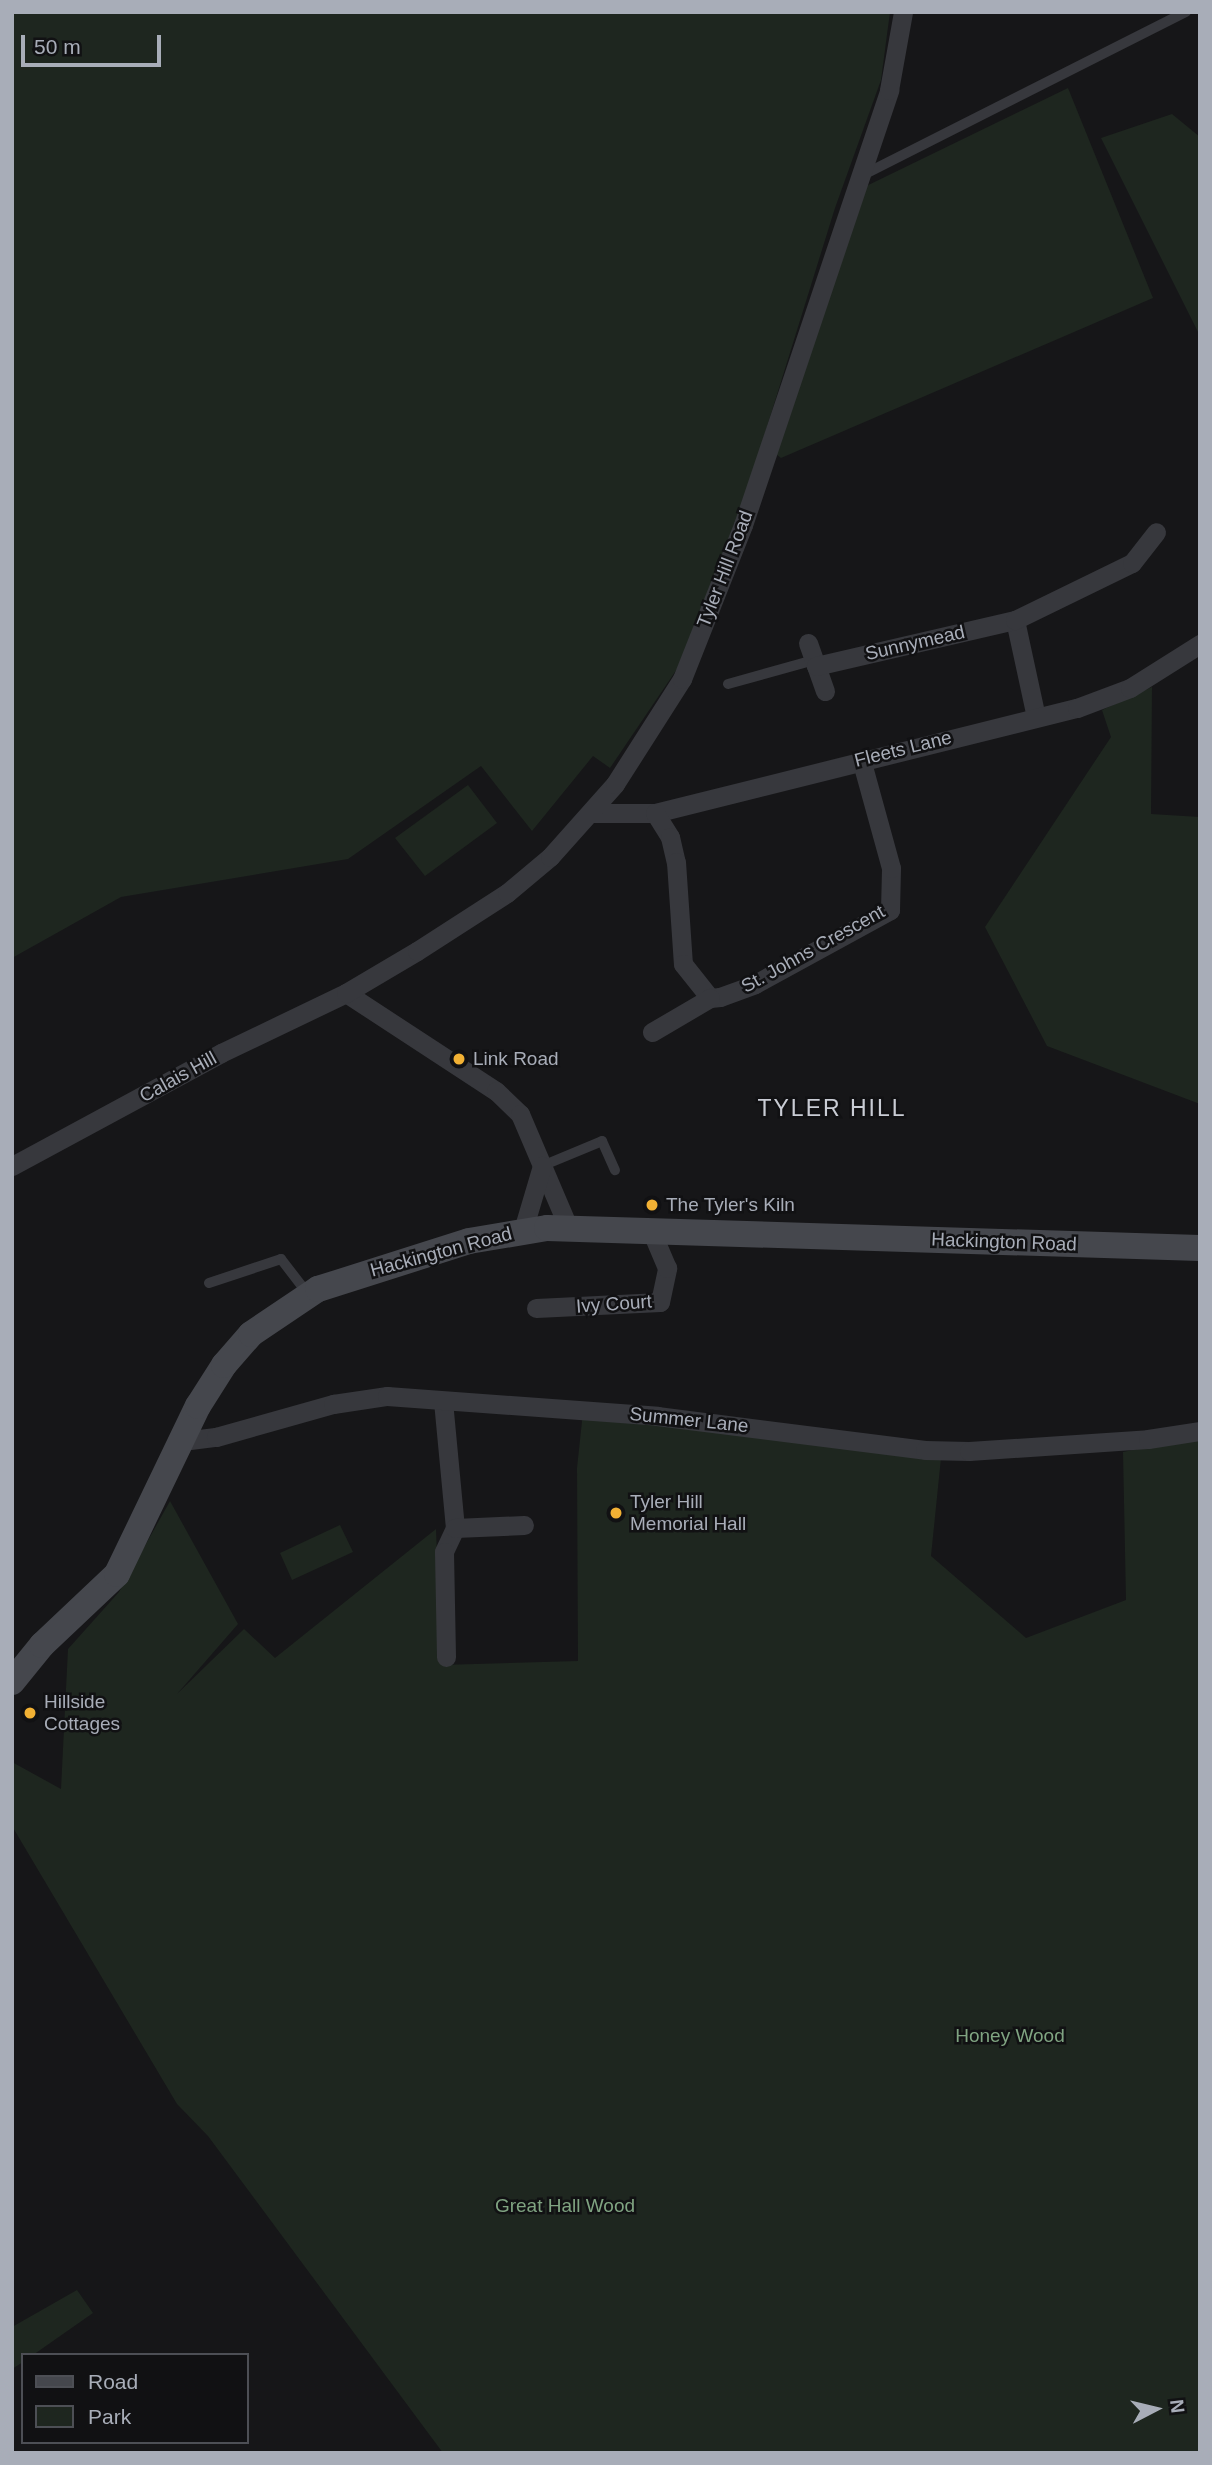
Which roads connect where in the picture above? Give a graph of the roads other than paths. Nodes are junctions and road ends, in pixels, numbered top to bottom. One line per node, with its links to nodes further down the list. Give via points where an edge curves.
1 (903, 12): 3 (street, Tyler Hill Road, via 889,90)
2 (1186, 12): 3 (lane)
3 (859, 177): 12 (street, Tyler Hill Road, via 743,525 682,679)
4 (1156, 532): 5 (street, Sunnymead, via 1132,563)
5 (1015, 620): 7 (street, Sunnymead); 10 (street)
6 (1200, 644): 10 (street, Fleets Lane, via 1130,688)
7 (813, 656): 8 (lane); 9 (street)
8 (728, 684)
9 (825, 691)
10 (1036, 717): 11 (street, Fleets Lane)
11 (861, 759): 13 (street, Fleets Lane); 15 (street, St. Johns Crescent, via 891,868 890,909 755,984)
12 (592, 813): 13 (street, Fleets Lane); 14 (street, Tyler Hill Road, via 507,893)
13 (656, 813): 15 (street, via 670,837 676,862 683,964)
14 (346, 993): 17 (street, via 496,1091 520,1114); 18 (street, Calais Hill, via 221,1053)
15 (710, 998): 16 (street, St. Johns Crescent)
16 (652, 1032)
17 (542, 1166): 19 (lane, via 602,1141); 20 (street); 21 (street)
18 (12, 1167)
19 (615, 1170)
20 (569, 1228): 21 (street, Hackington Road); 22 (street, Hackington Road)
21 (523, 1230): 25 (street, Hackington Road, via 379,1267)
22 (652, 1232): 23 (street, Hackington Road); 26 (street, Ivy Court, via 667,1268 660,1302)
23 (1200, 1248)
24 (209, 1283): 25 (lane, via 281,1259)
25 (308, 1294): 29 (street, Hackington Road, via 251,1334 211,1385)
26 (536, 1308)
27 (443, 1401): 28 (street, Summer Lane, via 657,1416 925,1450 1148,1440); 29 (street, Summer Lane, via 387,1396 346,1402 216,1437); 31 (street)
28 (1200, 1432)
29 (182, 1441): 33 (street, Hackington Road, via 117,1574 42,1644)
30 (523, 1525): 31 (street)
31 (455, 1528): 32 (street, via 444,1552)
32 (446, 1657)
33 (12, 1682)

